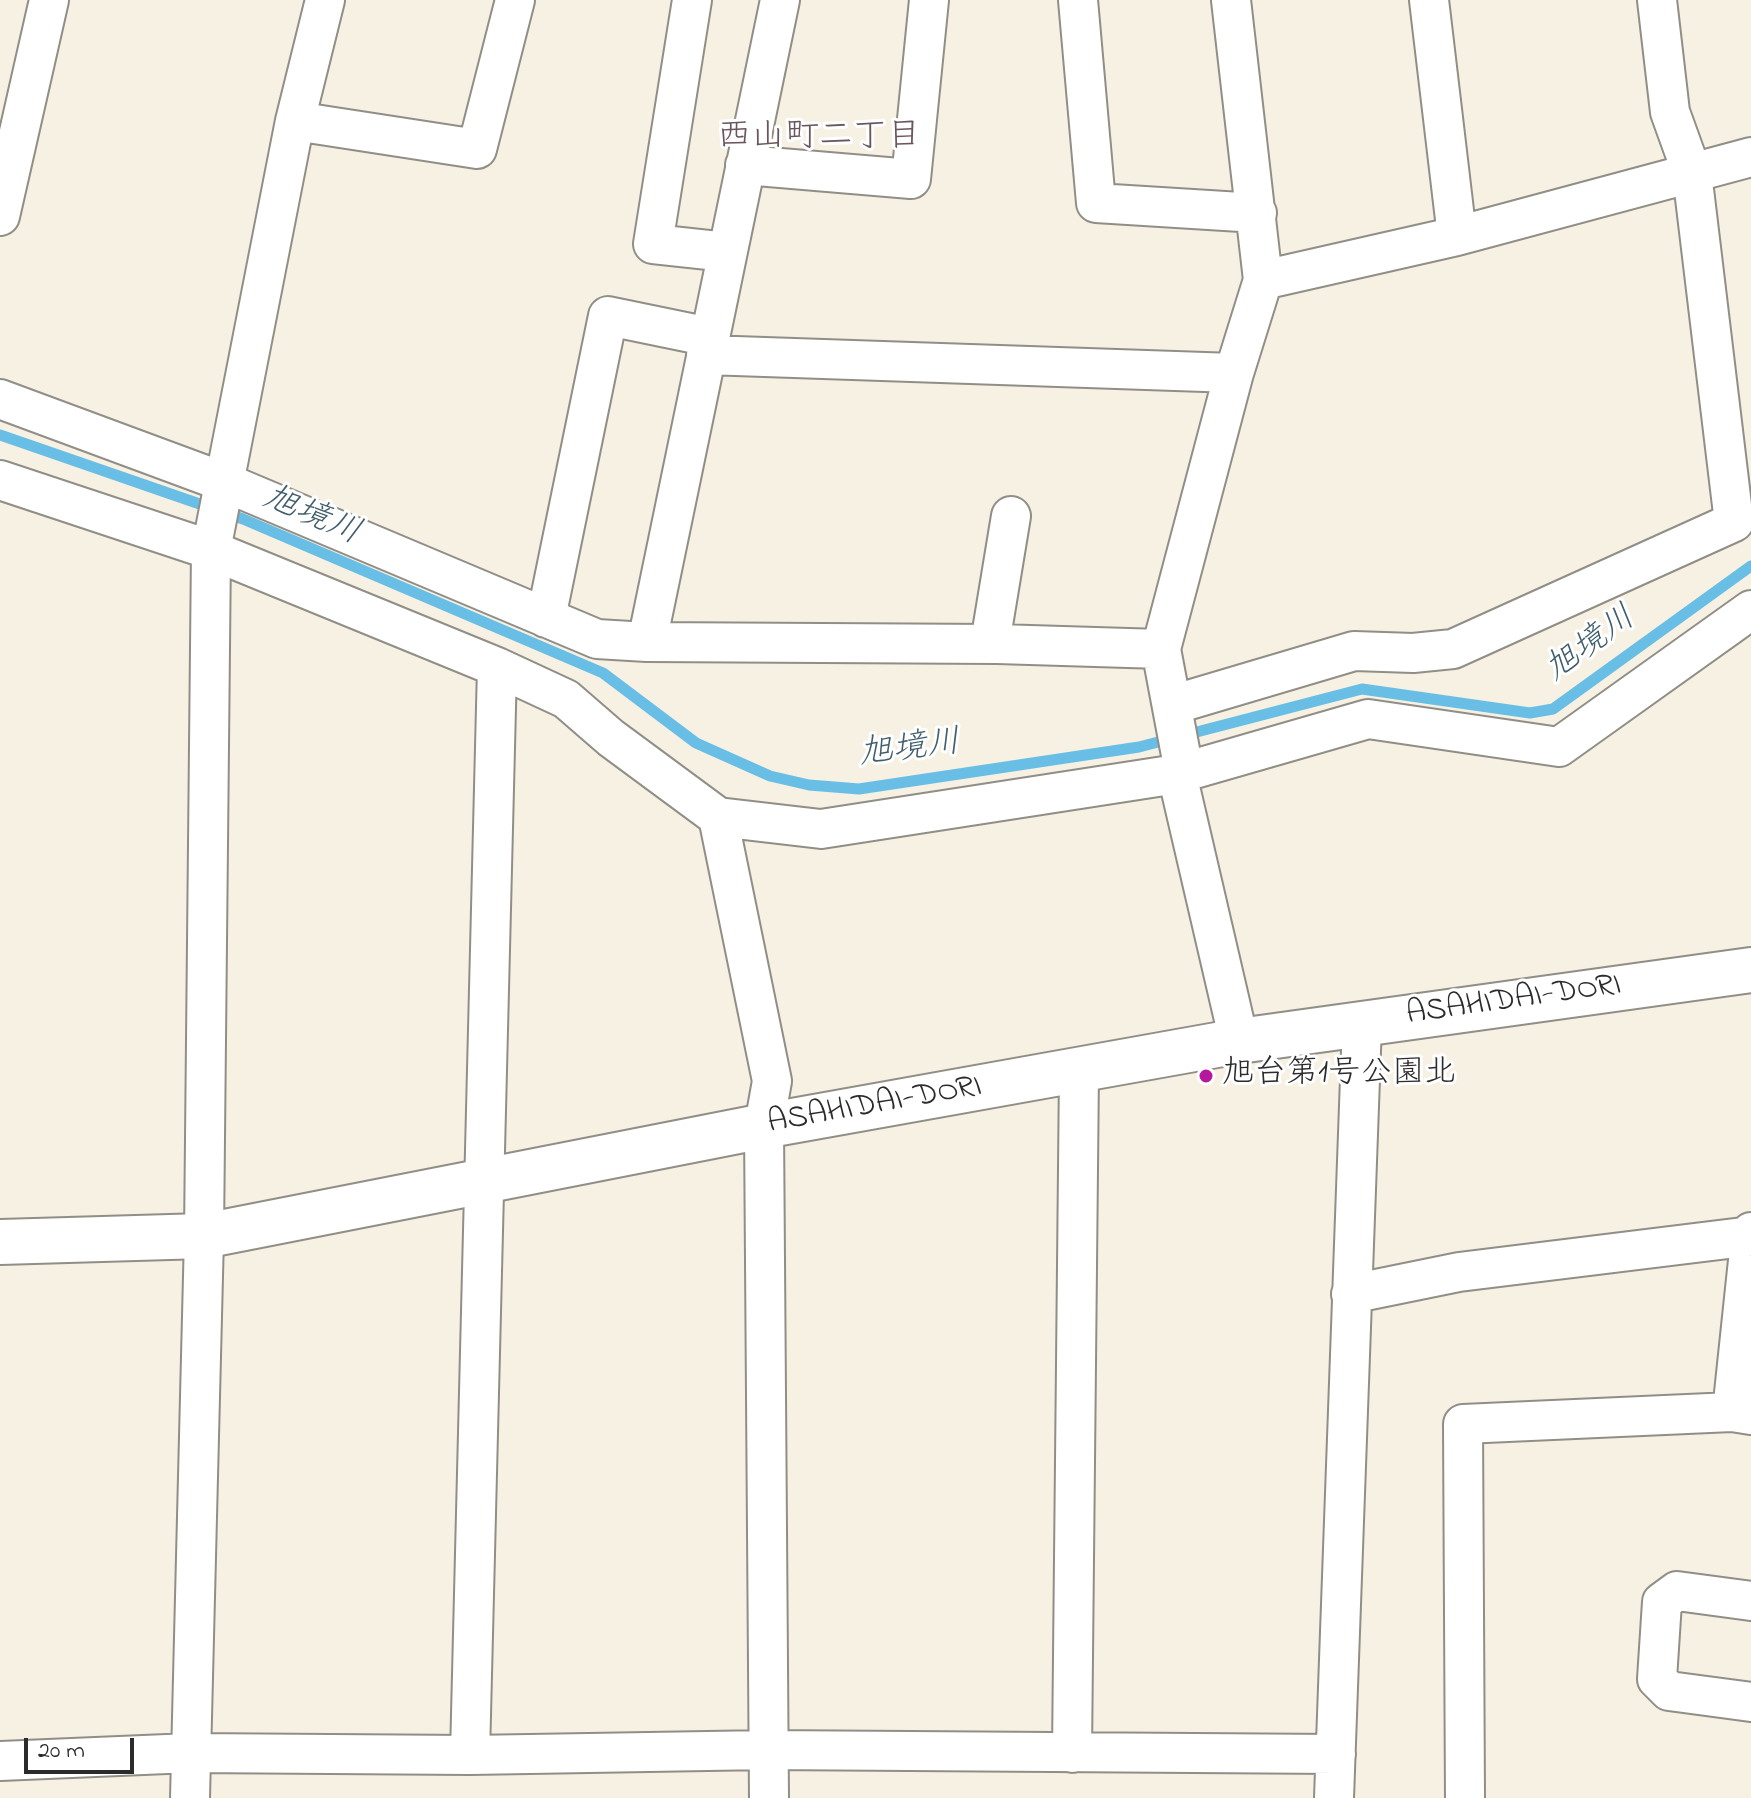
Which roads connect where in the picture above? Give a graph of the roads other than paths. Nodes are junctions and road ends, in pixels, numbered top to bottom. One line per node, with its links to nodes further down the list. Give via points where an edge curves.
1 (49, 0): 16 (street)
2 (325, 0): 11 (street)
3 (515, 0): 11 (street, via 477,149)
4 (692, 0): 18 (street, via 653,244)
5 (780, 0): 13 (street)
6 (929, 0): 13 (street, via 911,179)
7 (1078, 0): 15 (street, via 1096,203)
8 (1231, 0): 15 (street)
9 (1429, 0): 17 (street)
10 (1657, 0): 14 (street, via 1670,112)
11 (295, 121): 24 (street)
12 (1751, 157): 14 (street)
13 (745, 165): 18 (street)
14 (1692, 173): 17 (street); 33 (street, via 1734,522 1453,649 1354,651)
15 (1257, 213): 19 (street)
16 (0, 216)
17 (1457, 236): 19 (street)
18 (727, 252): 20 (street)
19 (1263, 280): 21 (street)
20 (708, 346): 21 (street); 28 (street, via 608,316); 29 (street)
21 (1234, 373): 31 (street)
22 (0, 399): 24 (street)
23 (0, 480): 26 (street)
24 (223, 488): 26 (street); 28 (street)
25 (1011, 516): 30 (street)
26 (213, 542): 32 (street); 43 (street)
27 (1751, 610): 34 (street, via 1559,747 1368,719)
28 (546, 618): 29 (street, via 597,639)
29 (647, 642): 30 (street)
30 (990, 643): 31 (street)
31 (1161, 649): 33 (street)
32 (497, 667): 35 (street, via 566,699); 41 (street)
33 (1173, 713): 34 (street)
34 (1181, 769): 35 (street, via 821,829); 38 (street)
35 (718, 817): 40 (street, via 772,1081)
36 (1751, 970): 37 (street, ASAHIDAI-DORI)
37 (1362, 1023): 38 (street, ASAHIDAI-DORI); 45 (street)
38 (1239, 1041): 39 (street, ASAHIDAI-DORI)
39 (1079, 1071): 40 (street, ASAHIDAI-DORI); 51 (street)
40 (764, 1126): 41 (street, ASAHIDAI-DORI); 49 (street)
41 (483, 1181): 43 (street, ASAHIDAI-DORI); 53 (street)
42 (1751, 1235): 45 (street, via 1459,1272); 46 (street)
43 (204, 1236): 44 (street, ASAHIDAI-DORI); 50 (street)
44 (0, 1242)
45 (1351, 1294): 52 (street)
46 (1742, 1413): 58 (street, via 1463,1424)
47 (1751, 1601): 48 (street, via 1677,1591 1662,1602 1657,1679 1669,1691)
48 (1751, 1702)
49 (767, 1750): 51 (street); 53 (street); 56 (street)
50 (191, 1753): 53 (street); 54 (street); 55 (street)
51 (1072, 1753): 52 (street)
52 (1336, 1754): 57 (street)
53 (470, 1755)
54 (0, 1761)
55 (190, 1798)
56 (769, 1798)
57 (1334, 1798)
58 (1465, 1798)

